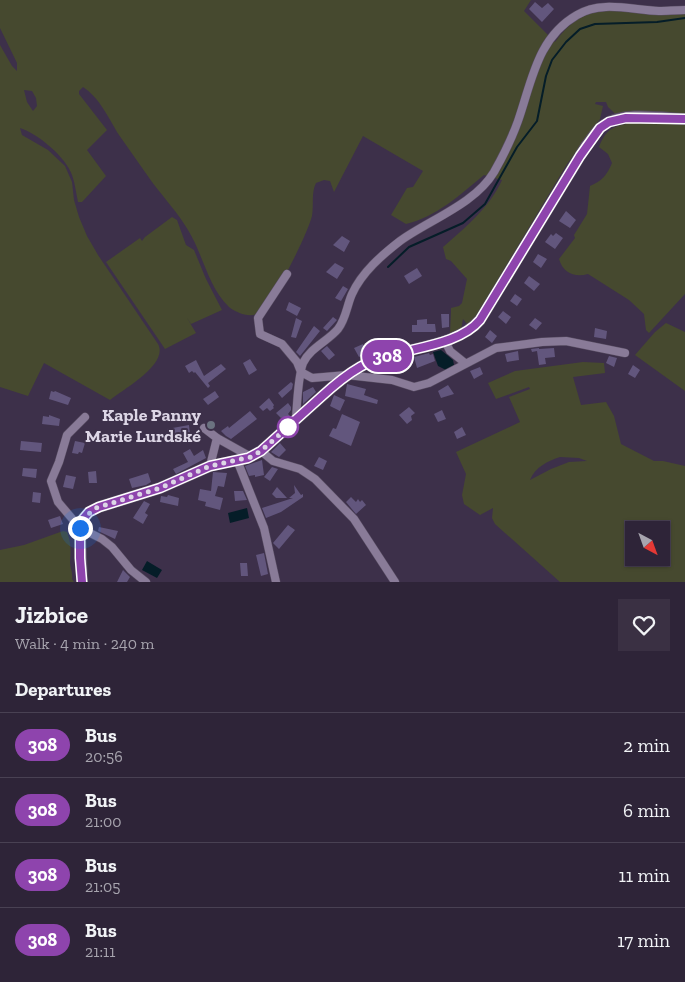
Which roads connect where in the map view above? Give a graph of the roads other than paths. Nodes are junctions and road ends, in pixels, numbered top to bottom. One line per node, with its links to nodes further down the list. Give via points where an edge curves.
1 (685, 10): 7 (street, via 592,8 576,15 552,34 538,59 506,149 490,178 469,198 400,242 370,267 352,294 338,329 316,348 304,362)
2 (685, 119): 4 (street, via 626,118 600,128 480,320 466,332)
3 (287, 274): 7 (street, via 258,318 260,334 282,344)
4 (445, 341): 6 (street, via 450,351); 8 (street, via 370,362)
5 (625, 353): 6 (street, via 566,341 542,342 496,348)
6 (465, 363): 8 (street, via 429,383 414,387 392,380)
7 (301, 372): 8 (street, via 312,378); 10 (street)
8 (347, 375): 10 (street)
9 (85, 417): 17 (street, via 67,435 51,481 58,502)
10 (296, 419): 13 (street)
11 (204, 428): 12 (street)
12 (217, 438): 14 (street); 16 (street)
13 (261, 451): 14 (street); 21 (street, via 273,461 300,468 315,479 354,519)
14 (251, 457): 15 (street)
15 (237, 460): 16 (street); 20 (street, via 264,528)
16 (210, 466): 17 (street, via 160,488 96,508 86,516)
17 (80, 528): 18 (street); 19 (street, via 112,547)
18 (82, 582)
19 (146, 582)
20 (276, 582)
21 (395, 582)

